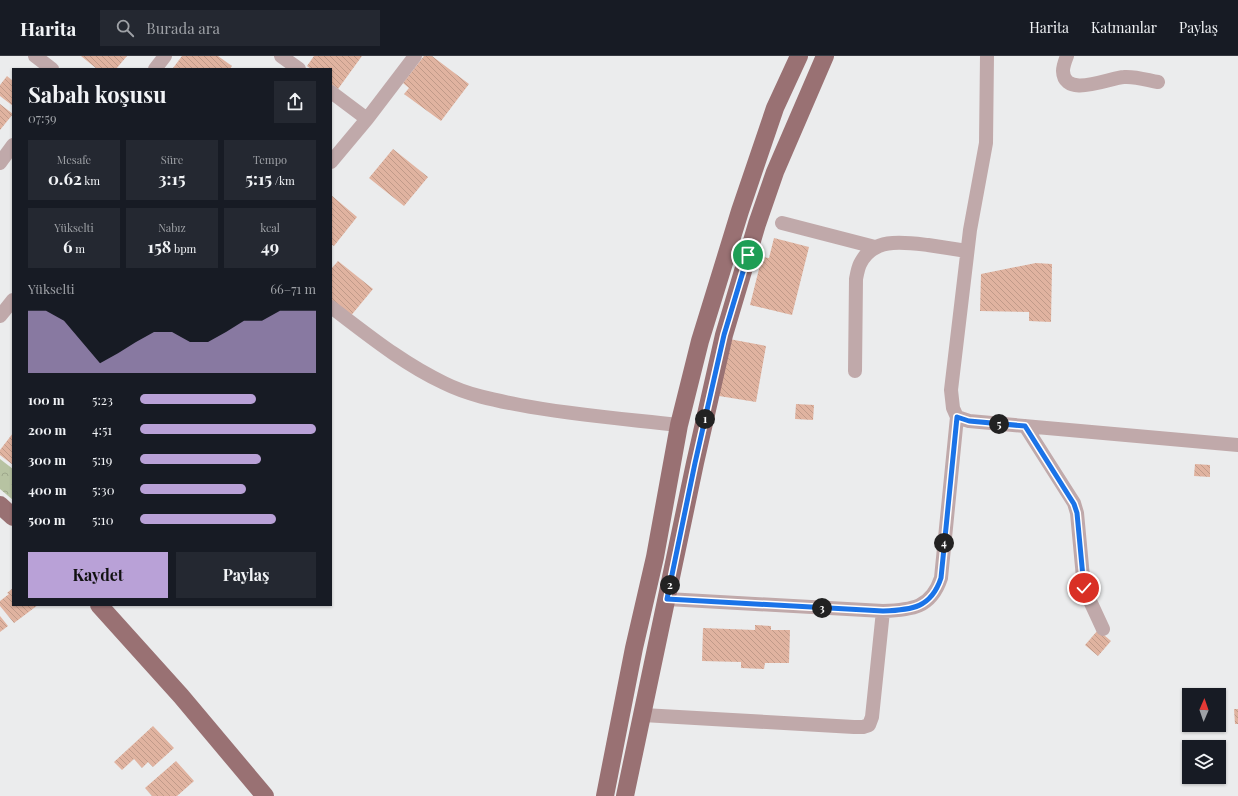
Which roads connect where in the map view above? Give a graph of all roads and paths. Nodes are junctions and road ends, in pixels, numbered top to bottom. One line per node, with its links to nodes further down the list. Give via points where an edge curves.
1 (36, 56): 9 (street)
2 (165, 56): 10 (street)
3 (281, 56): 11 (street)
4 (415, 56): 14 (street)
5 (799, 56): 26 (main road, via 775,108 740,211 700,341)
6 (825, 56): 31 (main road, via 775,172 724,335)
7 (987, 56): 20 (street, via 986,143)
8 (1067, 56): 12 (street, via 1064,74 1070,83 1076,86 1124,77)
9 (51, 68)
10 (156, 68)
11 (298, 68)
12 (1158, 82)
13 (332, 93): 14 (street)
14 (367, 118): 16 (street)
15 (12, 146): 17 (street)
16 (332, 161)
17 (0, 163)
18 (782, 223): 19 (street)
19 (875, 247): 20 (street, via 903,242); 24 (street, via 866,254 859,265 856,278)
20 (967, 251): 25 (street, via 951,390)
21 (12, 301): 23 (street)
22 (332, 308): 26 (street, via 410,366 468,393 550,411)
23 (0, 316)
24 (855, 371)
25 (957, 417): 27 (street, via 969,421); 33 (street, via 941,578 937,590 919,605 904,610)
26 (679, 425): 37 (main road, via 655,556)
27 (1025, 426): 28 (street); 34 (street, via 1074,504 1084,588)
28 (1238, 446)
29 (0, 505): 30 (main road)
30 (12, 516)
31 (667, 599): 33 (street); 35 (main road)
32 (99, 606): 36 (main road, via 181,696)
33 (883, 611): 35 (street, via 872,717 869,725 854,727)
34 (1103, 630)
35 (643, 715): 38 (main road)
36 (266, 796)
37 (605, 796)
38 (625, 796)

